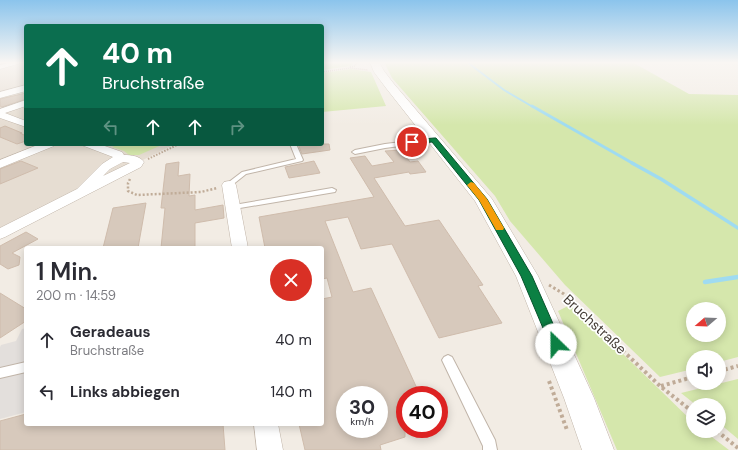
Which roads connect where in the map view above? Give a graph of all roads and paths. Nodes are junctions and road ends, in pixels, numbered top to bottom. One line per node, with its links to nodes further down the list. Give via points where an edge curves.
1 (388, 83): 7 (street)
2 (24, 89): 3 (street)
3 (0, 96)
4 (24, 104): 5 (street)
5 (1, 115): 6 (street)
6 (24, 123)
7 (434, 140): 12 (lane); 23 (street, via 483,199)
8 (45, 146): 15 (street)
9 (94, 146): 13 (street, via 118,154)
10 (176, 146): 14 (path)
11 (294, 146): 17 (lane, via 300,160 244,173)
12 (355, 152)
13 (120, 159): 14 (street, via 134,159); 19 (street, via 111,162)
14 (138, 162): 19 (street)
15 (0, 164)
16 (132, 176): 17 (path, via 128,183 128,191 137,196 201,192)
17 (229, 185): 20 (street)
18 (332, 190): 20 (lane)
19 (80, 193): 21 (street)
20 (234, 207): 22 (street)
21 (0, 234)
22 (240, 246)
23 (527, 276): 31 (path, Bruchstraße, via 564,294); 39 (street, via 579,398)
24 (448, 360): 38 (lane, via 490,445)
25 (738, 366): 27 (path)
26 (24, 367): 28 (lane)
27 (726, 369)
28 (0, 372)
29 (548, 377): 34 (path)
30 (686, 379): 31 (path)
31 (660, 386): 32 (path, Bruchstraße)
32 (686, 406)
33 (266, 426): 37 (street)
34 (569, 435)
35 (726, 438): 36 (path)
36 (738, 448)
37 (270, 450)
38 (490, 450)
39 (598, 450)

